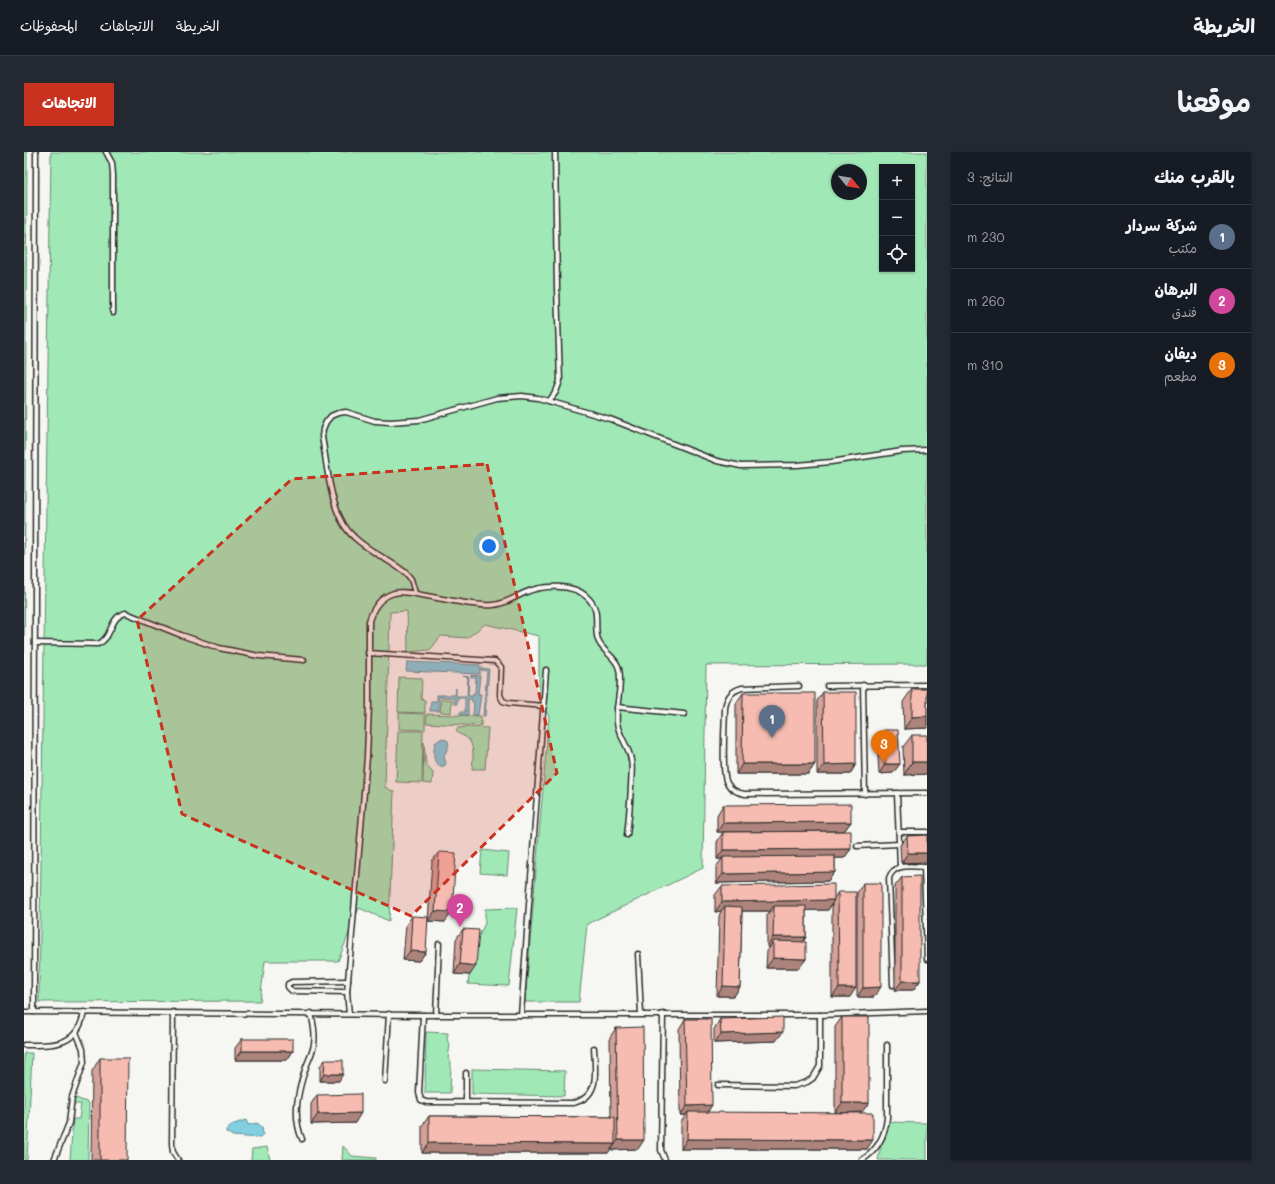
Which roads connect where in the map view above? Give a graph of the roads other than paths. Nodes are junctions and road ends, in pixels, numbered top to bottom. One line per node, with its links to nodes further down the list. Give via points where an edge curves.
1 (36, 152): 8 (lane)
2 (106, 152): 4 (lane, via 112,163 113,175)
3 (555, 152): 5 (lane, via 560,382)
4 (113, 313)
5 (549, 401): 6 (lane, via 610,419 717,461 741,466 824,462); 7 (lane, via 513,396 418,420 375,421 346,412 338,413 326,422 322,437 334,502 342,522 356,539 406,573 411,579)
6 (927, 450)
7 (414, 593): 9 (lane, via 393,593 375,607 369,621); 17 (lane, via 486,606 505,603 523,593 541,588 558,587 578,591 588,598 594,607 598,641 618,666 620,676)
8 (35, 643): 10 (lane, via 98,644 105,640 115,619 126,613 218,648 259,656); 37 (lane)
9 (368, 653): 16 (lane, via 495,661 500,667 500,695 503,700 509,703); 32 (lane, via 367,756)
10 (304, 660)
11 (546, 670): 16 (lane)
12 (863, 685): 13 (lane); 15 (lane); 21 (lane)
13 (927, 685)
14 (799, 686): 21 (lane, via 742,688 730,695 725,708 724,773 727,784 734,791 745,794)
15 (827, 686)
16 (544, 706): 47 (lane)
17 (617, 707): 18 (lane); 24 (lane, via 618,730 632,761)
18 (684, 714)
19 (927, 792): 20 (lane)
20 (897, 793): 21 (lane); 22 (lane)
21 (865, 794)
22 (899, 832): 23 (lane); 25 (lane)
23 (927, 832)
24 (628, 835)
25 (899, 844): 26 (lane); 27 (lane)
26 (857, 846)
27 (900, 867): 28 (lane); 33 (lane, via 892,871 889,878)
28 (926, 867): 31 (lane)
29 (439, 944): 46 (lane)
30 (638, 954): 43 (lane)
31 (927, 959)
32 (348, 981): 34 (lane); 34 (lane, via 288,984 292,991)
33 (893, 985)
34 (347, 992): 41 (lane)
35 (927, 1011): 48 (lane)
36 (24, 1012): 37 (lane)
37 (34, 1012): 38 (lane)
38 (84, 1012): 39 (lane); 49 (lane)
39 (173, 1012): 40 (lane); 59 (lane, via 172,1144)
40 (311, 1013): 41 (lane); 57 (lane, via 314,1042 302,1078 296,1109)
41 (349, 1014): 42 (lane)
42 (389, 1014): 45 (lane); 54 (lane)
43 (641, 1014): 44 (lane); 47 (lane)
44 (663, 1014): 48 (lane); 60 (lane, via 661,1150)
45 (423, 1015): 46 (lane); 56 (lane, via 418,1093 420,1098 426,1102)
46 (436, 1015): 47 (lane)
47 (521, 1015)
48 (820, 1015): 55 (lane, via 820,1066 813,1078 794,1086)
49 (76, 1032): 50 (lane, via 58,1044); 58 (lane, via 83,1049 84,1062 72,1097 70,1123)
50 (24, 1045)
51 (887, 1045): 61 (lane, via 886,1129 876,1148)
52 (594, 1048): 56 (lane, via 595,1081 590,1094 579,1102)
53 (466, 1073): 56 (lane)
54 (386, 1081)
55 (718, 1085)
56 (466, 1102)
57 (302, 1139)
58 (54, 1160)
59 (178, 1160)
60 (665, 1160)
61 (862, 1160)

